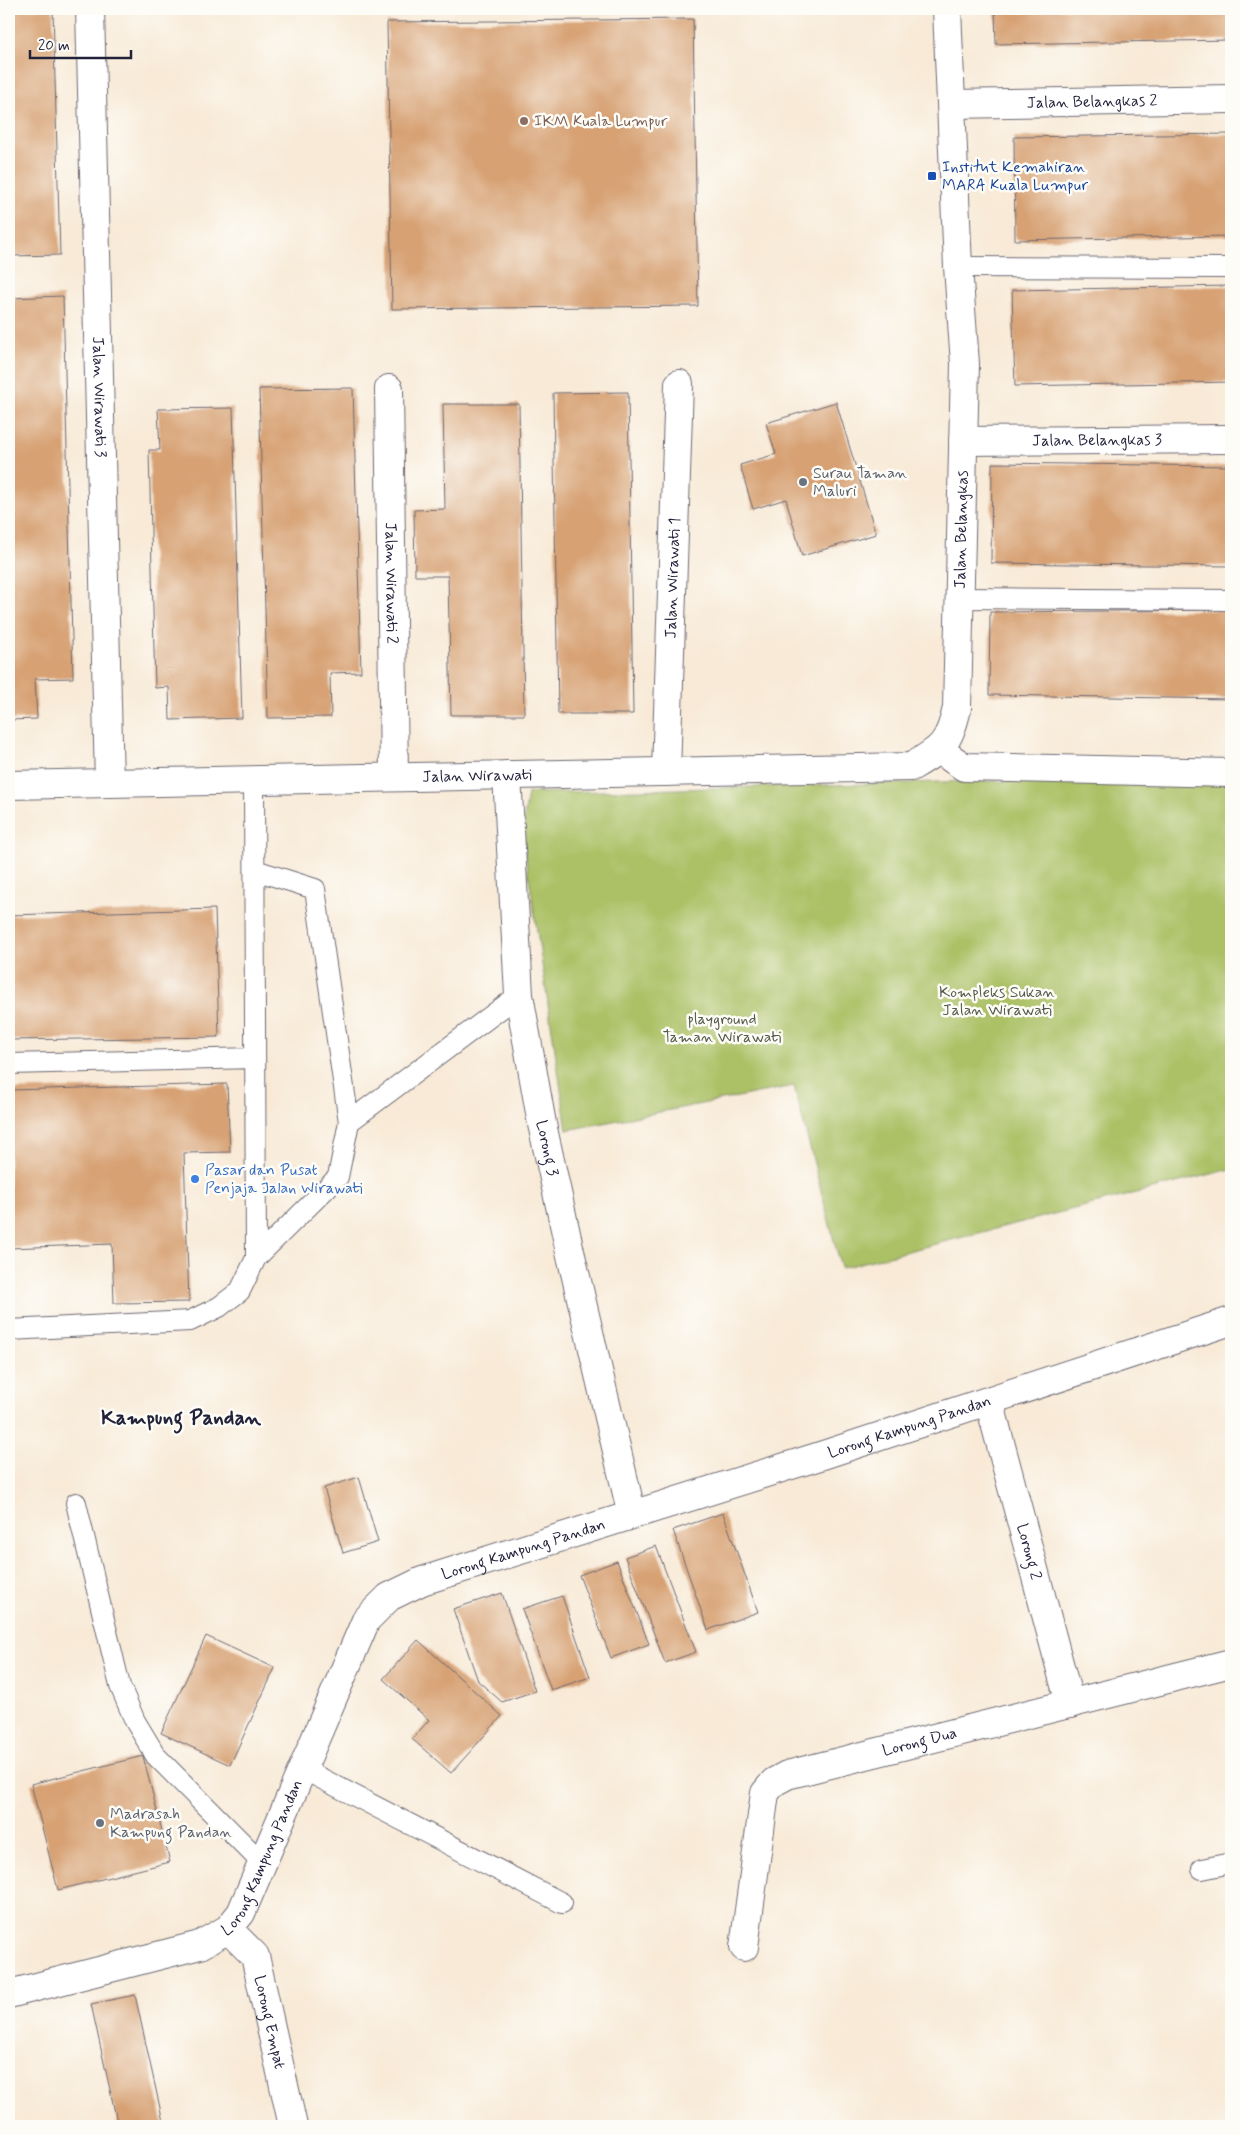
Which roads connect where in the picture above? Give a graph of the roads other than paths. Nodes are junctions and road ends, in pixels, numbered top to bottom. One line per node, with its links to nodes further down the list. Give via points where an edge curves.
1 (90, 9): 19 (street, Jalan Wirawati 3)
2 (947, 9): 4 (street, Jalan Belangkas)
3 (1231, 99): 4 (street, Jalan Belangkas 2)
4 (952, 104): 5 (street, Jalan Belangkas)
5 (958, 267): 6 (lane); 10 (street, Jalan Belangkas, via 965,364)
6 (1231, 268)
7 (679, 384): 14 (street, Jalan Wirawati 1)
8 (389, 389): 17 (street, Jalan Wirawati 2)
9 (1231, 439): 10 (street, Jalan Belangkas 3)
10 (962, 441): 11 (street, Jalan Belangkas)
11 (958, 598): 12 (lane); 13 (street, Jalan Belangkas, via 957,708 952,731)
12 (1231, 600)
13 (939, 750): 14 (street, Jalan Wirawati, via 911,767); 15 (street, via 964,767)
14 (666, 772): 16 (street, Jalan Wirawati)
15 (1231, 773)
16 (507, 775): 17 (street, Jalan Wirawati); 22 (street, Lorong 3)
17 (394, 777): 18 (street, Jalan Wirawati)
18 (254, 780): 19 (street, Jalan Wirawati); 21 (lane)
19 (109, 783): 20 (street, Jalan Wirawati)
20 (9, 785)
21 (255, 870): 23 (lane); 25 (lane, via 315,889)
22 (520, 995): 25 (lane); 31 (street, Lorong 3, via 542,1124)
23 (255, 1058): 24 (lane); 26 (lane)
24 (9, 1064)
25 (349, 1122): 26 (lane, via 338,1176)
26 (256, 1258): 28 (lane, via 240,1291 219,1307 190,1320)
27 (1231, 1321): 29 (street, Lorong Kampung Pandan)
28 (9, 1330)
29 (989, 1401): 31 (street, Lorong Kampung Pandan); 33 (street, Lorong 2)
30 (76, 1503): 36 (lane, via 120,1686 135,1721 156,1756)
31 (632, 1515): 34 (street, Lorong Kampung Pandan, via 422,1581 389,1597 366,1620)
32 (1231, 1663): 33 (street, Lorong Dua)
33 (1070, 1704): 40 (street, Lorong Dua, via 787,1775 774,1782 765,1793)
34 (303, 1770): 36 (street, Lorong Kampung Pandan); 38 (lane)
35 (1231, 1863): 37 (lane)
36 (263, 1864): 39 (street, Lorong Kampung Pandan, via 241,1913)
37 (1202, 1869)
38 (562, 1902)
39 (228, 1929): 41 (street, Lorong Kampung Pandan, via 200,1945); 42 (street, Lorong Empat, via 255,1956)
40 (744, 1947)
41 (9, 1994)
42 (293, 2126)

